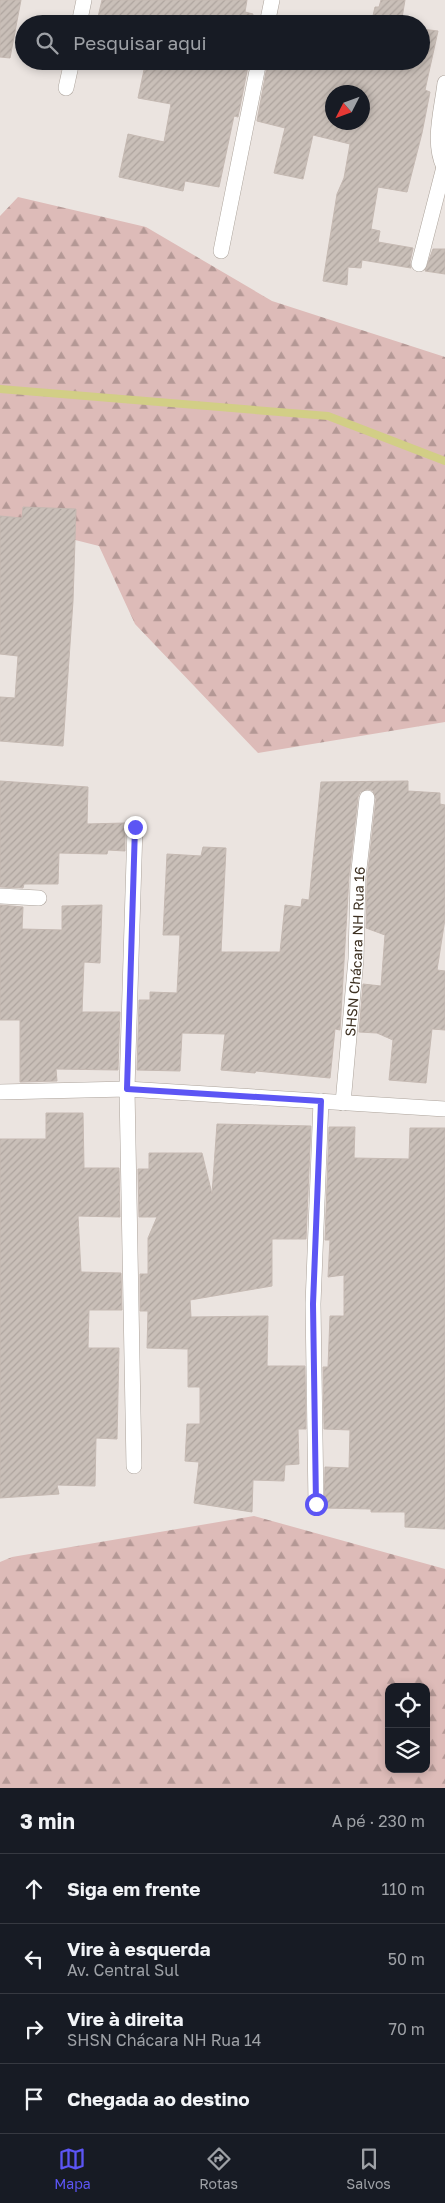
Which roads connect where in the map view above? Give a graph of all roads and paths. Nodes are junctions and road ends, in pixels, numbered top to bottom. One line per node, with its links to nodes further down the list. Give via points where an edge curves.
1 (84, 0): 3 (street)
2 (272, 0): 4 (street)
3 (81, 15)
4 (269, 15)
5 (70, 70): 8 (street)
6 (257, 70): 10 (street)
7 (445, 83): 9 (street, via 438,141 439,156)
8 (66, 88)
9 (445, 167): 11 (street)
10 (221, 251)
11 (419, 264)
12 (367, 798): 19 (street, SHSN Chácara NH Rua 16, via 358,878 356,959)
13 (135, 827): 16 (street)
14 (0, 896): 15 (street)
15 (39, 898)
16 (127, 1089): 17 (street); 18 (street); 21 (street)
17 (0, 1092)
18 (321, 1101): 19 (street); 22 (street, via 313,1304)
19 (343, 1103): 20 (street)
20 (445, 1109)
21 (134, 1466)
22 (316, 1504)

